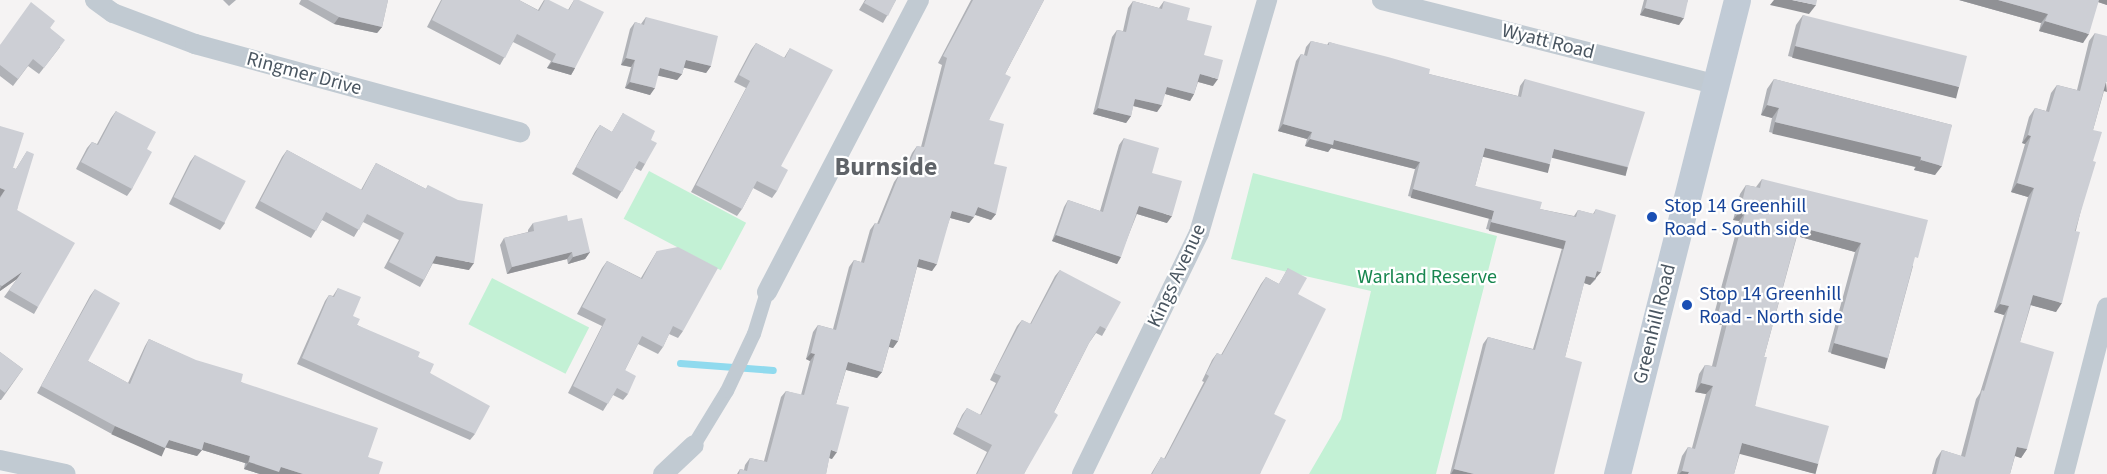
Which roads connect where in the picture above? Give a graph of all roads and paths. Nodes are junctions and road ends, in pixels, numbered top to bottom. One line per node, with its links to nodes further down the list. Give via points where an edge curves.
1 (95, 0): 7 (street, Ringmer Drive, via 112,14 195,44)
2 (919, 0): 8 (street)
3 (1267, 0): 14 (street, Kings Avenue, via 1200,233)
4 (1382, 0): 6 (street, Wyatt Road)
5 (1737, 0): 6 (main road, Greenhill Road)
6 (1715, 84): 15 (main road, Greenhill Road)
7 (520, 132)
8 (767, 292): 10 (street, via 746,352)
9 (2107, 308): 16 (street)
10 (694, 445): 13 (street)
11 (0, 460): 12 (street)
12 (66, 474)
13 (663, 474)
14 (1082, 474)
15 (1617, 474)
16 (2064, 474)

